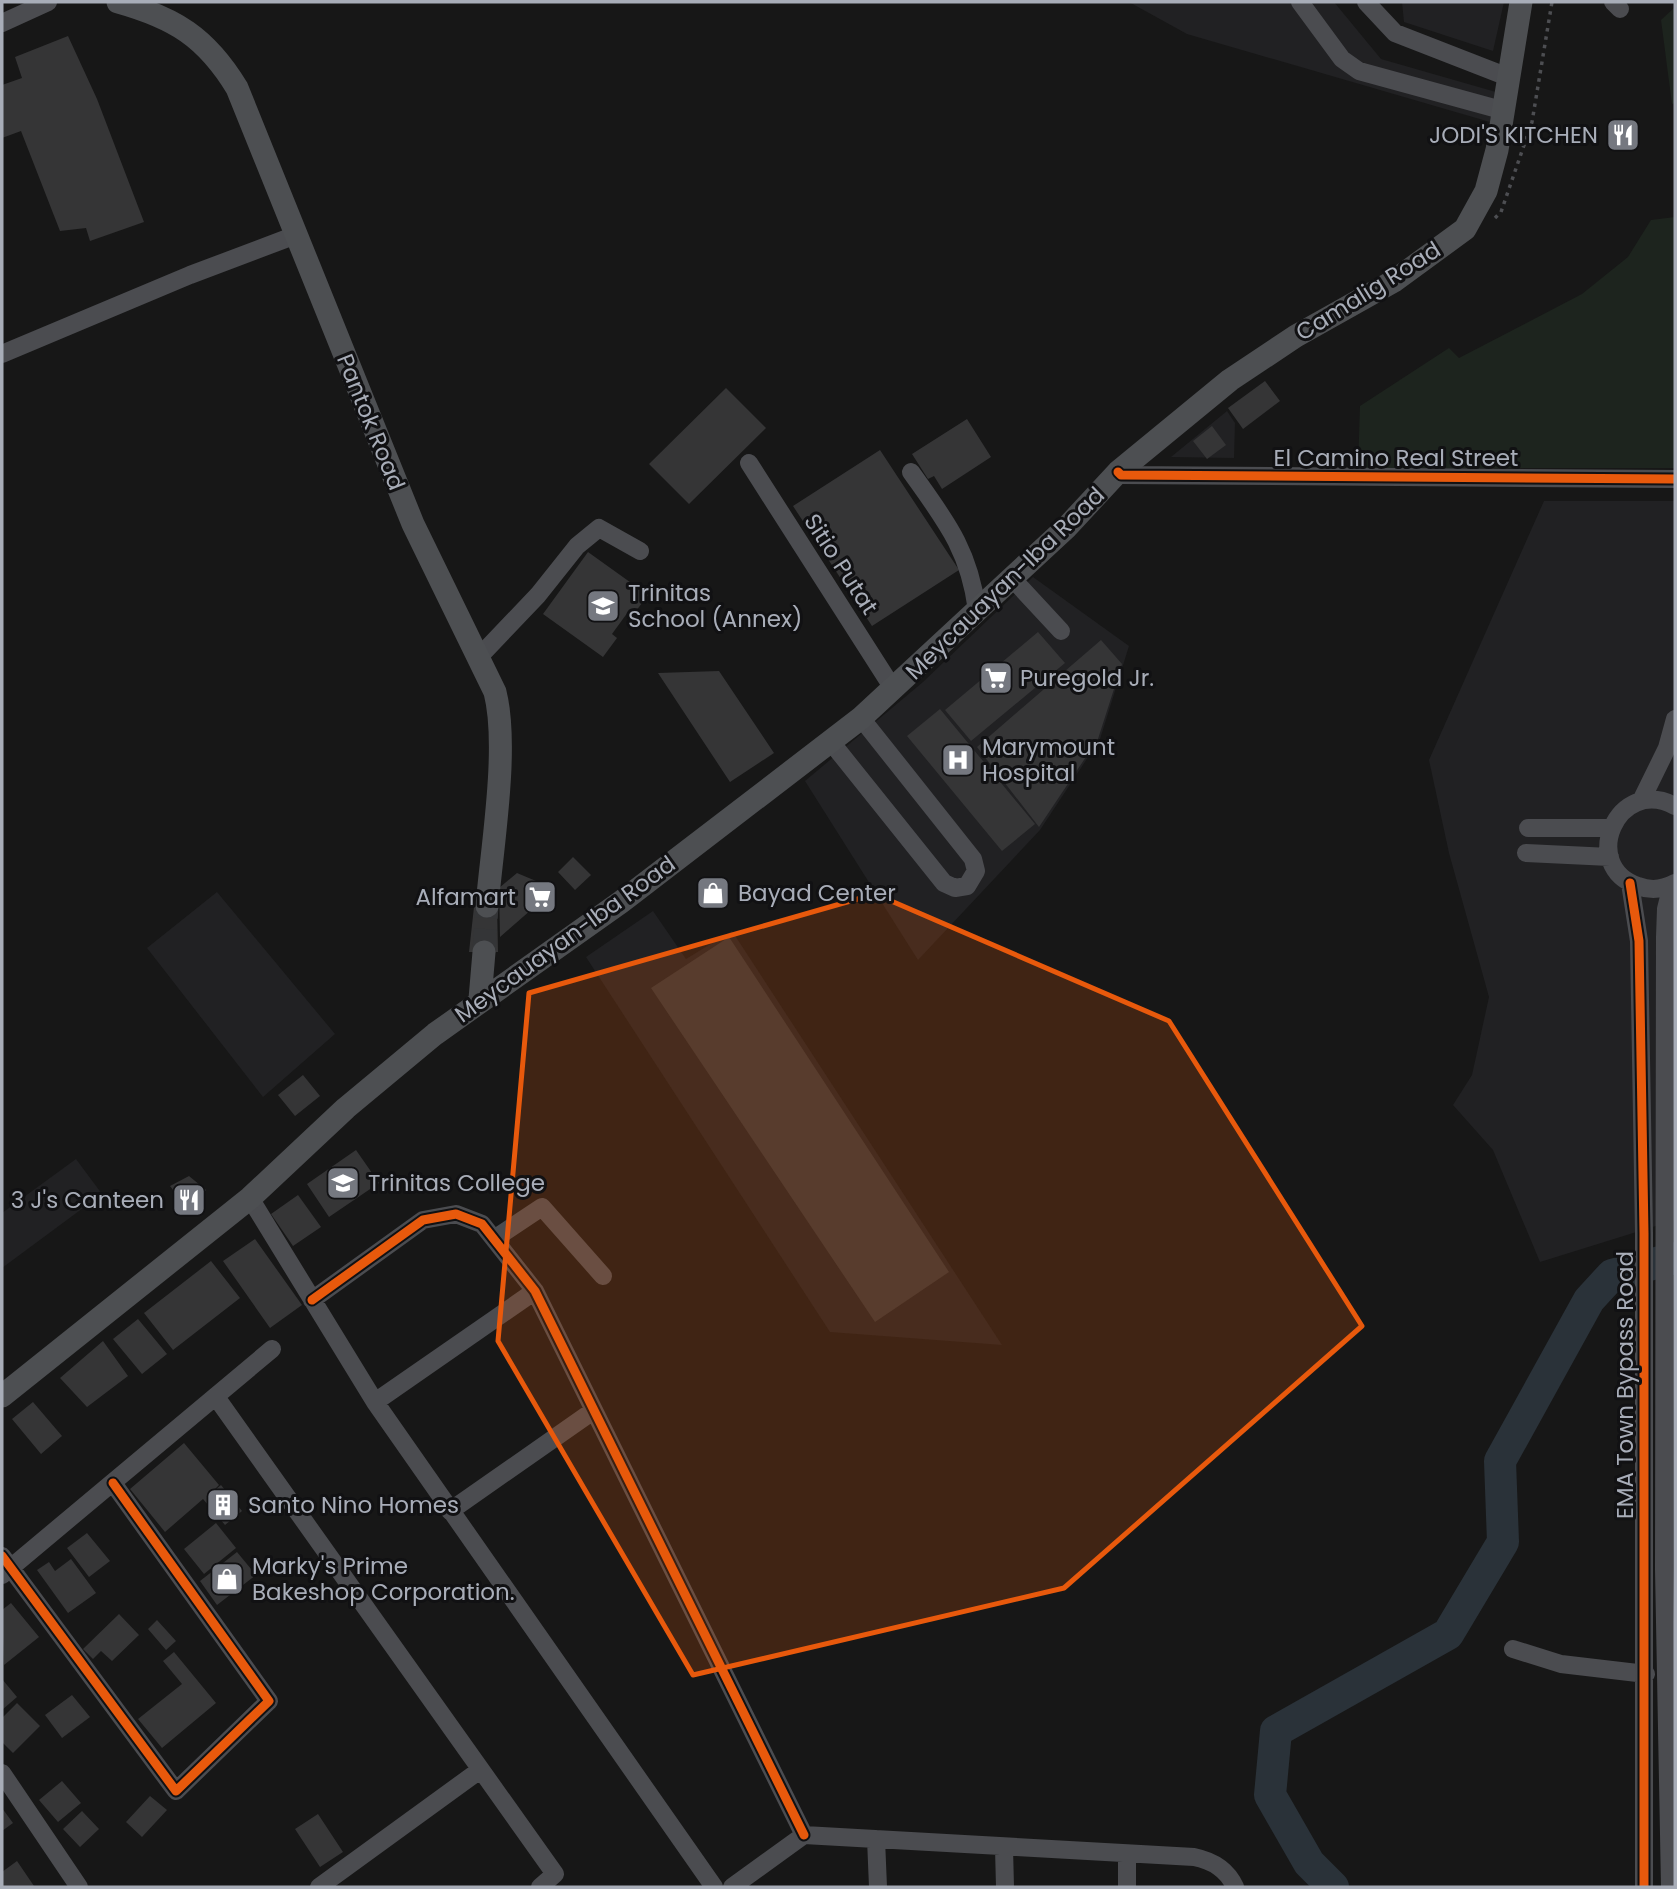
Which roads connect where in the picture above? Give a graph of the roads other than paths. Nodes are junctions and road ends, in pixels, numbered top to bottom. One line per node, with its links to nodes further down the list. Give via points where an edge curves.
1 (48, 2): 6 (street)
2 (118, 2): 9 (main road, Pantok Road, via 180,24 215,55 237,88)
3 (1300, 2): 8 (street, via 1342,59 1359,71)
4 (1366, 2): 7 (street, via 1395,33)
5 (1521, 2): 7 (main road, Camalig Road)
6 (2, 23)
7 (1508, 77): 8 (main road, Camalig Road)
8 (1505, 111): 13 (main road, Camalig Road, via 1486,191 1465,229 1394,281 1259,359)
9 (296, 235): 10 (street); 19 (main road, Pantok Road, via 412,524)
10 (2, 354)
11 (749, 463): 20 (street, Sitio Putat)
12 (911, 472): 17 (street, via 958,539 974,584)
13 (1118, 472): 14 (street, El Camino Real Street); 16 (main road, Meycauayan-Iba Road, via 1067,527)
14 (1675, 479)
15 (640, 551): 19 (street, via 599,528 577,546)
16 (1011, 577): 17 (main road, Meycauayan-Iba Road); 18 (street)
17 (977, 610): 20 (main road, Meycauayan-Iba Road)
18 (1061, 631)
19 (478, 658): 32 (main road, Pantok Road, via 498,706 499,755)
20 (894, 690): 21 (main road, Meycauayan-Iba Road)
21 (861, 718): 23 (main road, Meycauayan-Iba Road); 23 (street, via 973,859 976,871 967,886 955,888 944,883)
22 (1675, 719): 24 (street, via 1667,748)
23 (831, 742): 34 (main road, Meycauayan-Iba Road, via 621,902)
24 (1641, 801): 25 (street, via 1661,800); 27 (street, via 1623,811)
25 (1675, 806)
26 (1528, 828): 27 (street)
27 (1611, 828): 29 (street)
28 (1526, 853): 29 (street)
29 (1610, 858): 30 (street)
30 (1630, 883): 31 (street, via 1650,889); 38 (street, EMA Town Bypass Road, via 1639,941)
31 (1673, 884): 39 (street, EMA Town Bypass Road, via 1665,937)
32 (487, 906)
33 (484, 952): 34 (main road)
34 (480, 999): 35 (main road, Meycauayan-Iba Road, via 346,1108)
35 (250, 1198): 41 (street); 43 (main road, Meycauayan-Iba Road)
36 (494, 1238): 37 (street, via 542,1207); 40 (street); 41 (street, via 482,1224 456,1214 424,1220)
37 (603, 1276)
38 (1643, 1288): 39 (street); 51 (street, EMA Town Bypass Road)
39 (1664, 1288): 69 (street, EMA Town Bypass Road)
40 (535, 1291): 45 (street); 46 (street)
41 (312, 1300): 45 (street)
42 (272, 1349): 44 (street)
43 (2, 1396)
44 (216, 1397): 47 (street); 52 (street)
45 (375, 1402): 48 (street)
46 (593, 1411): 48 (street); 54 (street)
47 (113, 1483): 49 (street); 49 (street, via 270,1702 176,1791)
48 (450, 1511): 62 (street)
49 (4, 1565)
50 (1513, 1649): 51 (street, via 1561,1664)
51 (1646, 1674): 68 (street, EMA Town Bypass Road)
52 (480, 1770): 58 (street); 60 (street)
53 (2, 1773): 59 (street)
54 (804, 1835): 55 (street); 63 (street)
55 (876, 1839): 56 (street); 64 (street)
56 (1004, 1848): 57 (street); 65 (street)
57 (1127, 1854): 66 (street); 67 (street, via 1210,1861 1223,1869)
58 (561, 1881): 61 (street)
59 (79, 1887)
60 (318, 1887)
61 (540, 1887)
62 (714, 1887)
63 (732, 1887)
64 (878, 1887)
65 (1004, 1887)
66 (1127, 1887)
67 (1235, 1887)
68 (1644, 1887)
69 (1670, 1887)

